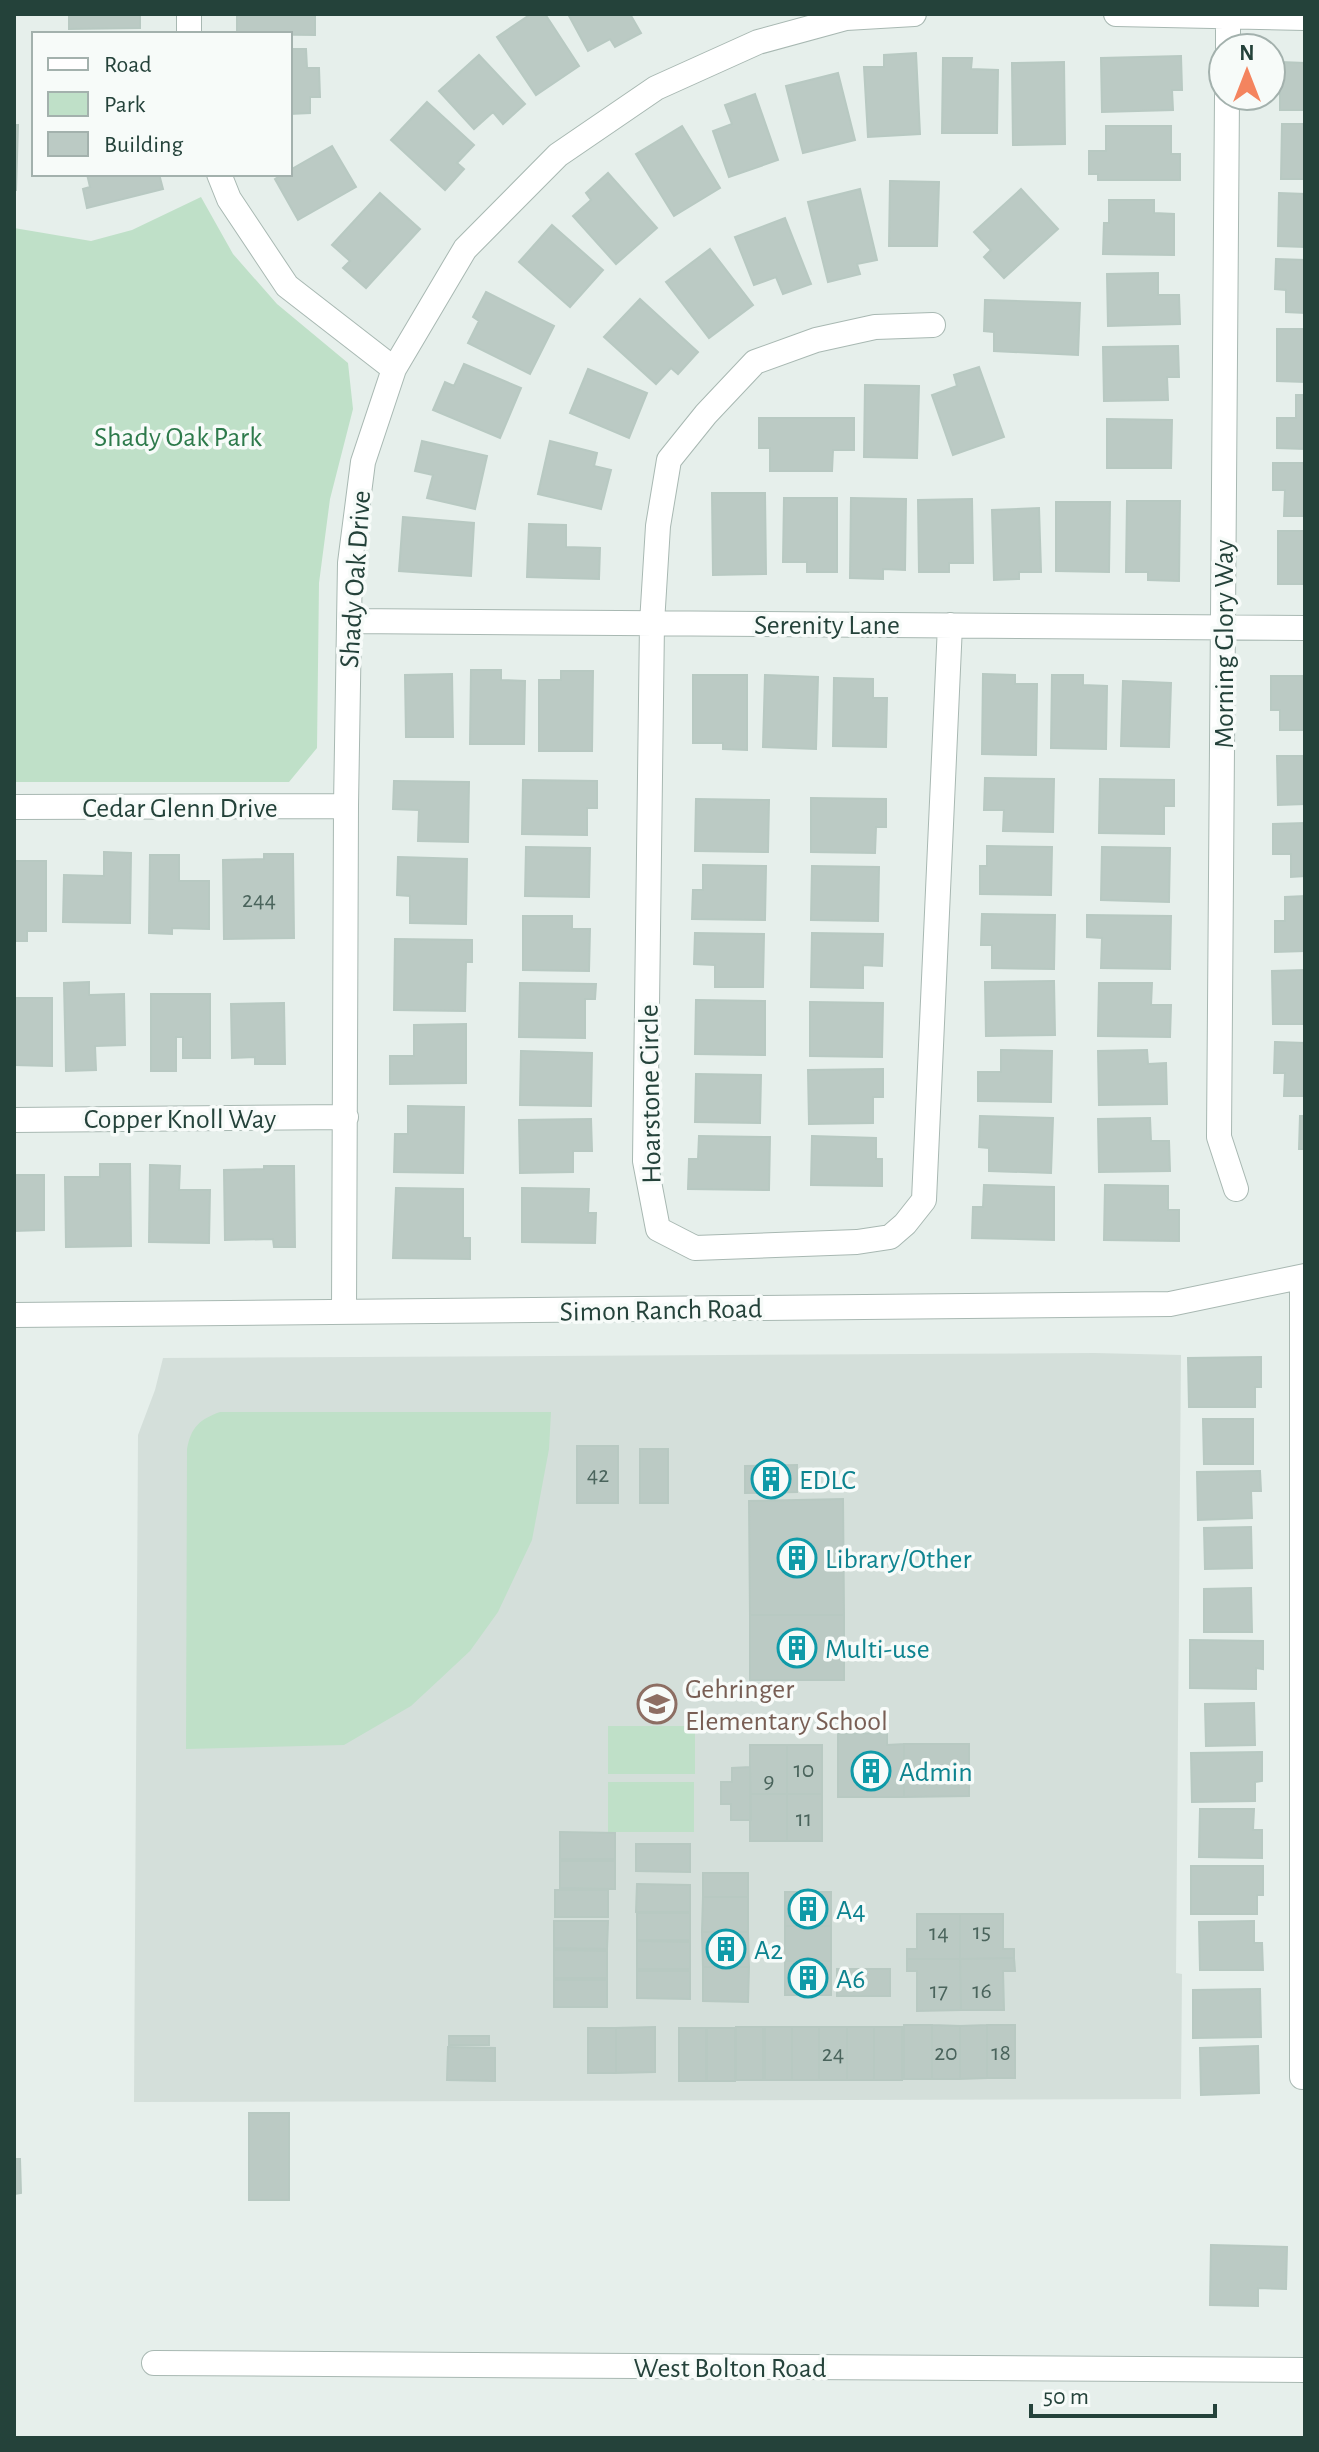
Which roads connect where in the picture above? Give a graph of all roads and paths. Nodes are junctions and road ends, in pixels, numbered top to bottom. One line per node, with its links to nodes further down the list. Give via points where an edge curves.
1 (914, 14): 8 (street, Shady Oak Drive, via 846,18 758,42 656,88 558,155 465,249)
2 (1116, 14): 3 (street)
3 (1228, 15): 4 (street)
4 (1305, 18)
5 (1227, 112): 12 (street, Morning Glory Way)
6 (220, 176): 8 (street, via 229,199 287,286)
7 (933, 325): 10 (street, via 875,327 816,340 755,362 669,460 658,526)
8 (394, 369): 9 (street, Shady Oak Drive, via 363,462 350,563)
9 (349, 621): 10 (street, Serenity Lane); 14 (street, Shady Oak Drive)
10 (652, 623): 11 (street, Serenity Lane); 11 (street, Hoarstone Circle, via 645,1161 658,1229 695,1248 890,1237 924,1200)
11 (950, 625): 12 (street, Serenity Lane)
12 (1223, 627): 13 (street, Serenity Lane); 18 (street, Morning Glory Way, via 1219,1137)
13 (1305, 628)
14 (346, 806): 15 (street, Cedar Glenn Drive); 16 (street, Shady Oak Drive)
15 (14, 807)
16 (346, 1117): 17 (street, Copper Knoll Way); 20 (street, Shady Oak Drive)
17 (14, 1120)
18 (1236, 1189)
19 (1303, 1276): 20 (street, Simon Ranch Road, via 1170,1304); 22 (street)
20 (344, 1312): 21 (street, Simon Ranch Road)
21 (14, 1315)
22 (1303, 1470): 23 (street)
23 (1304, 1987): 24 (street)
24 (1302, 2077)
25 (154, 2363): 26 (street, West Bolton Road)
26 (1305, 2370)

